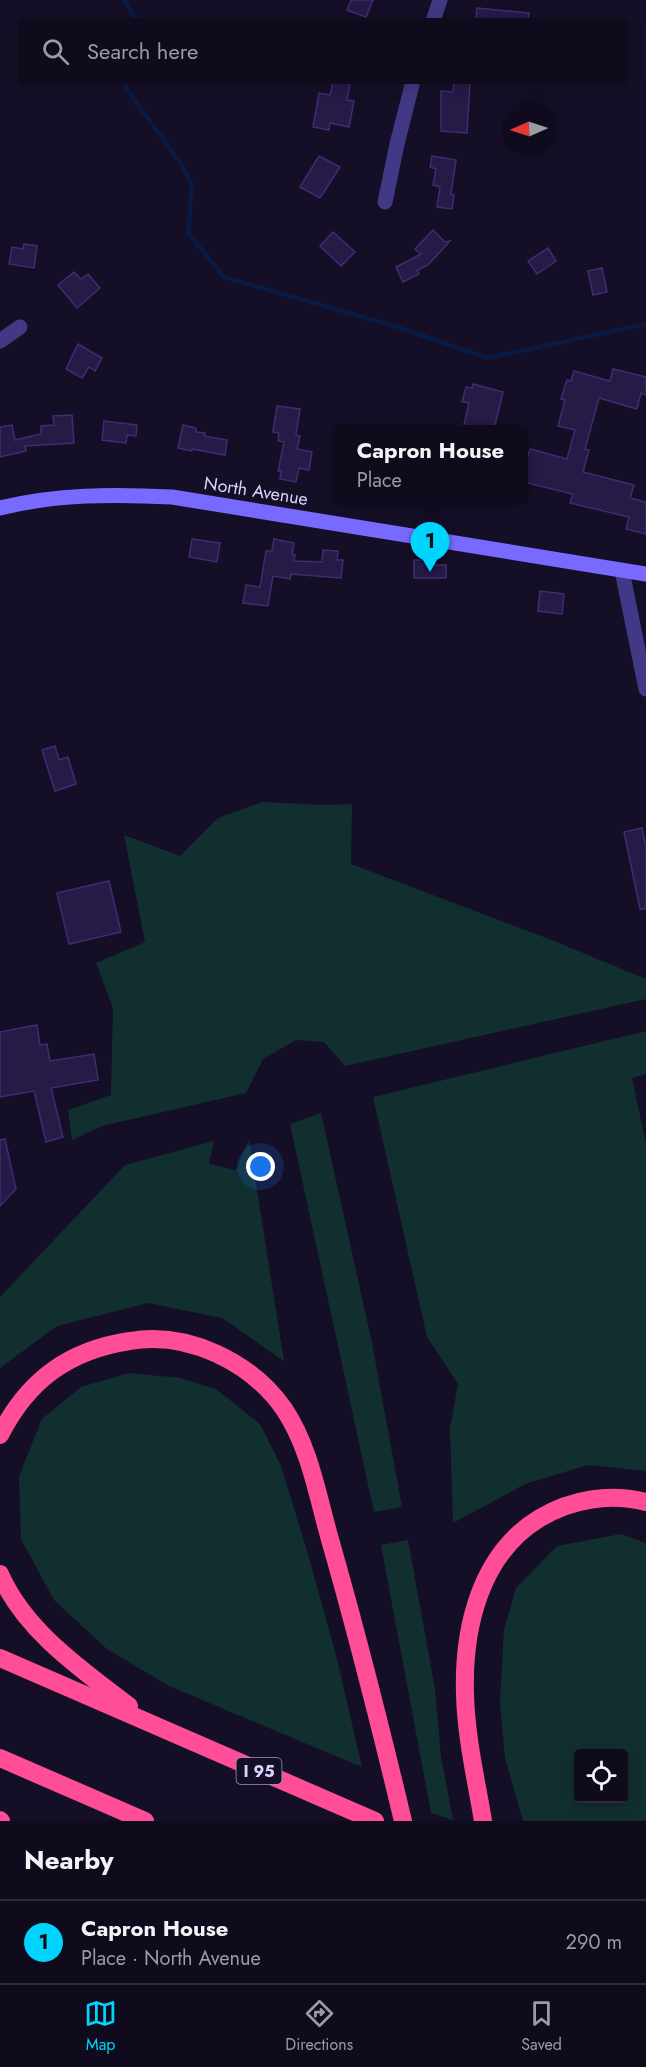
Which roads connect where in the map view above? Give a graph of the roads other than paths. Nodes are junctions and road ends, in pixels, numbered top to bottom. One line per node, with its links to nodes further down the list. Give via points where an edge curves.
1 (440, 0): 2 (street)
2 (434, 18)
3 (412, 84): 4 (street)
4 (385, 202)
5 (20, 327): 6 (street)
6 (0, 341)
7 (0, 508): 8 (main road, North Avenue, via 62,497 171,497)
8 (622, 572): 9 (main road, North Avenue); 10 (street)
9 (646, 574)
10 (646, 689)
11 (0, 1435): 19 (highway, via 18,1404 46,1376 79,1355 116,1343 156,1340 192,1345 229,1360 261,1383 294,1425 307,1457)
12 (646, 1502): 20 (highway, via 606,1498 556,1510 515,1538 488,1574 472,1623 465,1693)
13 (0, 1574): 15 (highway, via 24,1612 54,1645)
14 (0, 1658): 15 (highway, I 95)
15 (151, 1724): 18 (highway, I 95)
16 (0, 1758): 17 (highway)
17 (145, 1821)
18 (375, 1821)
19 (403, 1821)
20 (483, 1821)

